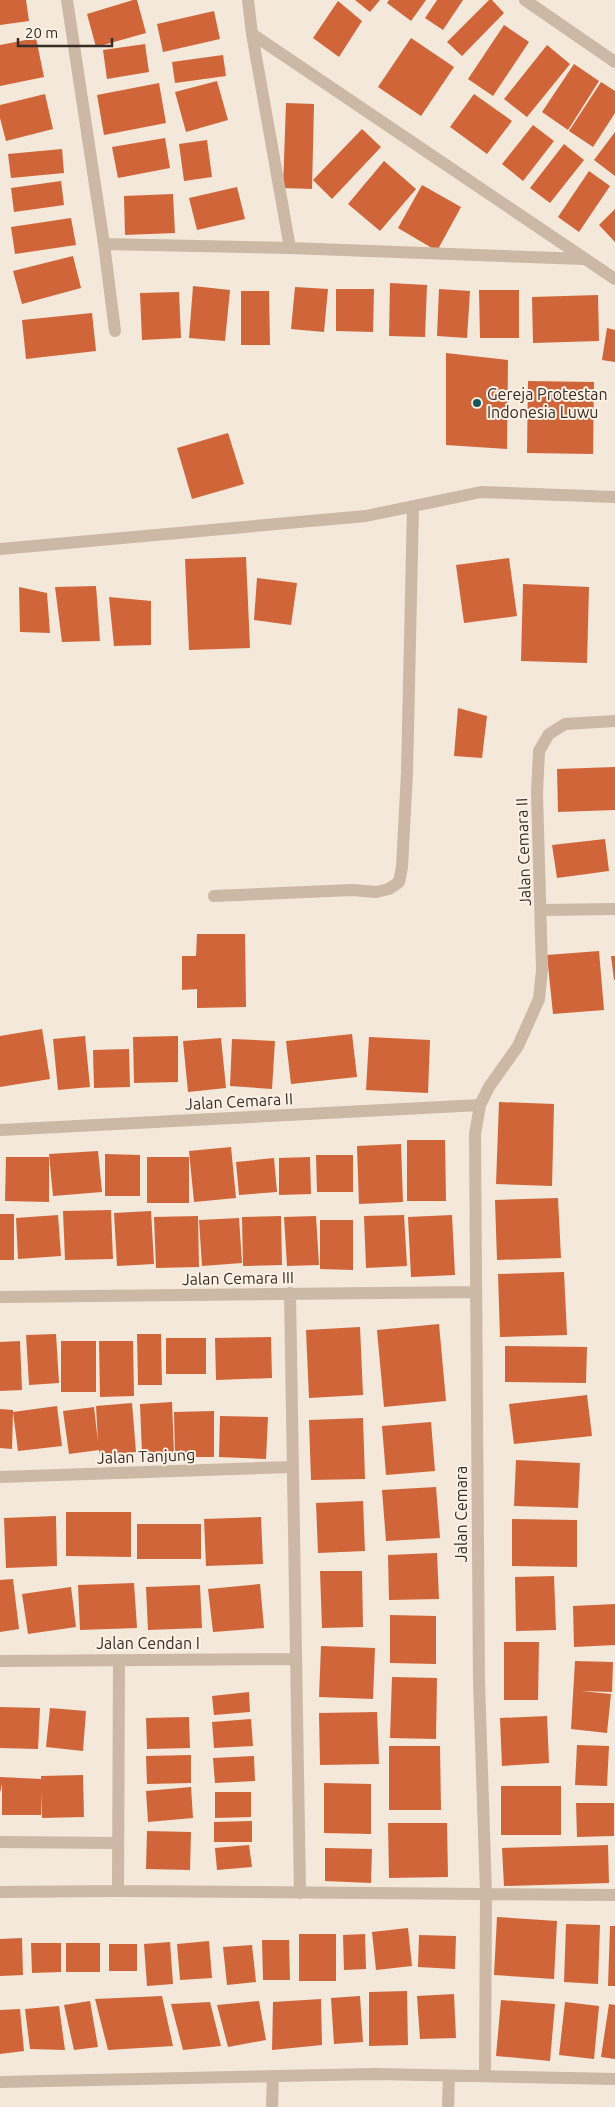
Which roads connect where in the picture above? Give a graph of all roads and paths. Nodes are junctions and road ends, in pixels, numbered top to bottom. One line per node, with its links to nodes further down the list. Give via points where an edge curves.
1 (66, 0): 6 (street)
2 (248, 0): 4 (street)
3 (525, 0): 5 (street)
4 (252, 34): 7 (street); 8 (street)
5 (615, 62)
6 (104, 244): 7 (street); 10 (street)
7 (290, 248): 8 (street)
8 (584, 259): 9 (street)
9 (615, 279)
10 (115, 331)
11 (615, 497): 12 (street, via 481,492)
12 (413, 507): 13 (street, via 366,516); 15 (street, via 407,773 399,882 376,892 352,890)
13 (0, 549)
14 (610, 721): 17 (street, Jalan Cemara II, via 564,724 549,734 538,751)
15 (214, 896)
16 (615, 909): 17 (street)
17 (541, 910): 18 (street, Jalan Cemara II, via 539,999 518,1046)
18 (480, 1105): 19 (street, Jalan Cemara II); 20 (street, Jalan Cemara II)
19 (0, 1130)
20 (475, 1134): 21 (street, Jalan Cemara)
21 (476, 1292): 22 (street, Jalan Cemara III); 34 (street, Jalan Cemara, via 479,1682)
22 (290, 1293): 23 (street, Jalan Cemara III); 24 (street)
23 (0, 1297)
24 (292, 1467): 25 (street, Jalan Tanjung); 26 (street)
25 (0, 1477)
26 (296, 1659): 27 (street, Jalan Cendan I); 33 (street)
27 (119, 1660): 28 (street, Jalan Cendan I); 30 (street)
28 (0, 1661)
29 (0, 1842): 30 (street)
30 (117, 1843): 31 (street)
31 (118, 1891): 32 (street); 33 (street)
32 (0, 1892)
33 (300, 1893): 34 (street)
34 (486, 1893): 35 (street); 37 (street, Jalan Cemara)
35 (615, 1895)
36 (448, 2076): 37 (street); 38 (street); 42 (street)
37 (486, 2076): 39 (street)
38 (273, 2077): 40 (street); 41 (street)
39 (615, 2079)
40 (0, 2082)
41 (272, 2107)
42 (448, 2107)

